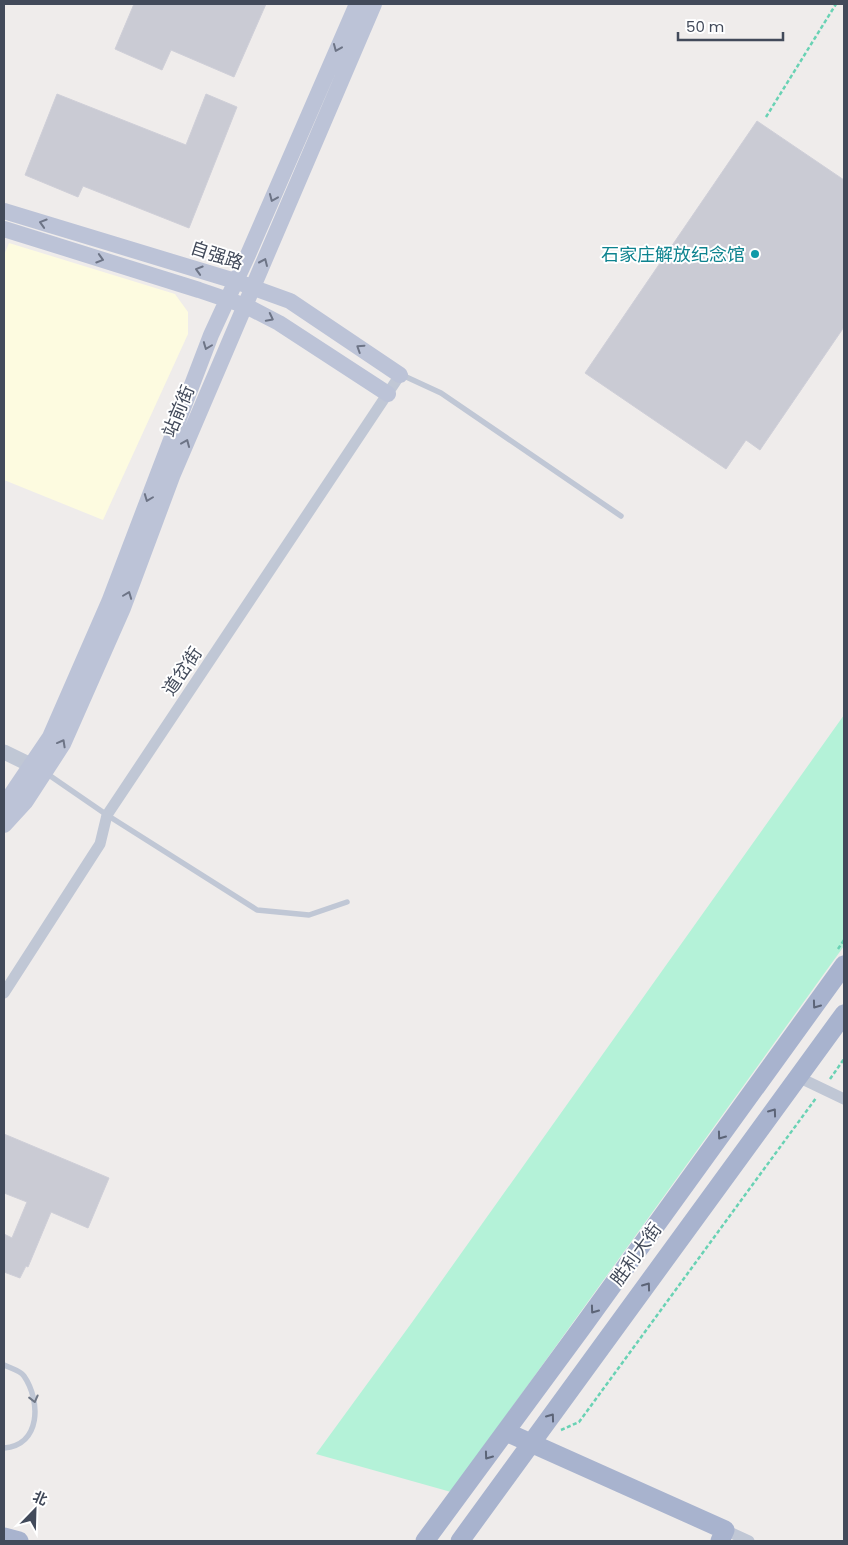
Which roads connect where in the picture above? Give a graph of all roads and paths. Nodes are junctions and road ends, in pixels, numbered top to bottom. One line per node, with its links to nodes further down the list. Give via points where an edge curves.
1 (357, 4): 7 (main road, 站前街, one-way to 7)
2 (374, 4): 8 (main road, 站前街, one-way to 2)
3 (836, 4): 4 (path)
4 (766, 117)
5 (4, 211): 7 (main road, 自强路, one-way to 5)
6 (4, 228): 9 (main road, one-way to 9)
7 (235, 281): 8 (main road, 自强路); 9 (main road, 站前街)
8 (252, 288): 10 (main road, 站前街); 11 (main road, 自强路, one-way to 8, via 290,301)
9 (226, 300): 10 (main road); 15 (main road, 站前街, one-way to 15, via 109,602)
10 (246, 306): 12 (main road, one-way to 12, via 280,323); 15 (main road, 站前街, one-way to 10, via 63,744 123,608 173,474)
11 (400, 375): 12 (street, 道岔街); 13 (lane, via 441,393)
12 (388, 394): 17 (street, 道岔街)
13 (621, 516)
14 (4, 752): 15 (street)
15 (38, 769): 16 (main road, 站前街); 17 (lane); 18 (main road, 站前街, via 26,801)
16 (4, 805)
17 (107, 815): 19 (lane, via 257,910 309,915); 21 (street, 道岔街, via 100,844)
18 (4, 826)
19 (346, 902)
20 (844, 965): 28 (main road, 胜利大街, one-way to 28)
21 (4, 992)
22 (844, 1014): 24 (main road, 胜利大街)
23 (844, 1059): 25 (path)
24 (798, 1078): 25 (street); 30 (main road, 胜利大街, one-way to 24)
25 (822, 1089): 26 (street); 29 (path, via 579,1422)
26 (844, 1099)
27 (4, 1365): 31 (lane, one-way to 31, via 23,1374 32,1391 36,1410 29,1434 20,1443)
28 (506, 1432): 30 (main road); 35 (main road, 胜利大街, one-way to 35)
29 (556, 1433)
30 (532, 1444): 33 (main road); 36 (main road, 胜利大街)
31 (4, 1448)
32 (4, 1536): 34 (main road)
33 (722, 1536): 37 (street)
34 (18, 1541)
35 (425, 1541)
36 (460, 1541)
37 (750, 1541)

